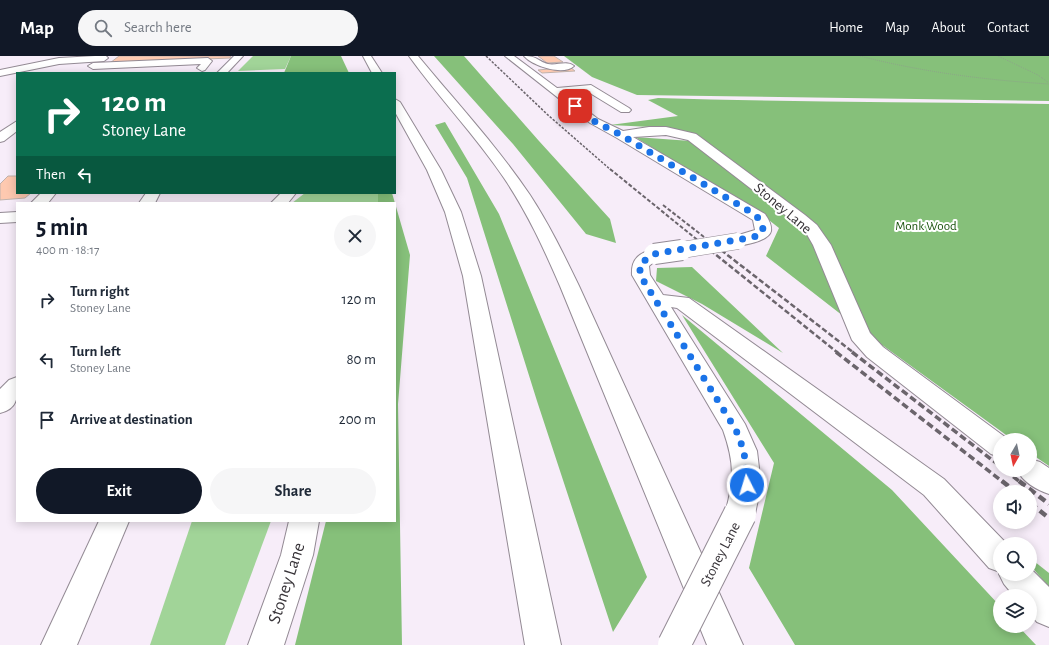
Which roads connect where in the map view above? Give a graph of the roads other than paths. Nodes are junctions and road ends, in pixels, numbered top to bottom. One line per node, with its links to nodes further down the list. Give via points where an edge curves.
1 (239, 56): 11 (main road)
2 (367, 56): 12 (main road)
3 (412, 56): 39 (main road, via 447,95 505,170 524,197 546,237)
4 (105, 57): 7 (main road); 13 (main road, via 59,61)
5 (530, 57): 6 (main road); 8 (main road, via 547,67)
6 (512, 58): 14 (main road, Stoney Lane)
7 (93, 66): 9 (main road, via 208,61); 10 (main road)
8 (569, 66)
9 (202, 68)
10 (85, 72)
11 (223, 72)
12 (376, 72)
13 (0, 73)
14 (555, 91): 16 (main road, via 588,87); 17 (main road, Stoney Lane, via 594,121)
15 (396, 104): 37 (main road, via 434,170 453,212 472,276)
16 (626, 110)
17 (621, 135): 24 (main road, Stoney Lane, bridge, via 759,218 763,224 763,232 754,237 654,254 640,264 640,275); 27 (main road, Stoney Lane, via 661,130 692,137 799,218 811,228 822,245 860,335 870,346)
18 (48, 194): 20 (main road)
19 (288, 194): 21 (main road)
20 (40, 202)
21 (280, 202)
22 (16, 217): 23 (main road)
23 (0, 218)
24 (657, 300): 32 (main road, via 682,302 934,487); 38 (main road, Stoney Lane, bridge, via 736,430 744,451 747,485 740,514)
25 (16, 386): 26 (main road)
26 (0, 405)
27 (993, 442)
28 (1037, 474): 29 (main road)
29 (1049, 483)
30 (114, 522): 35 (main road)
31 (304, 522): 36 (main road, Stoney Lane, via 297,555)
32 (993, 550)
33 (1021, 581): 34 (main road)
34 (1049, 611)
35 (59, 645)
36 (266, 645)
37 (543, 645)
38 (674, 645)
39 (725, 645)

